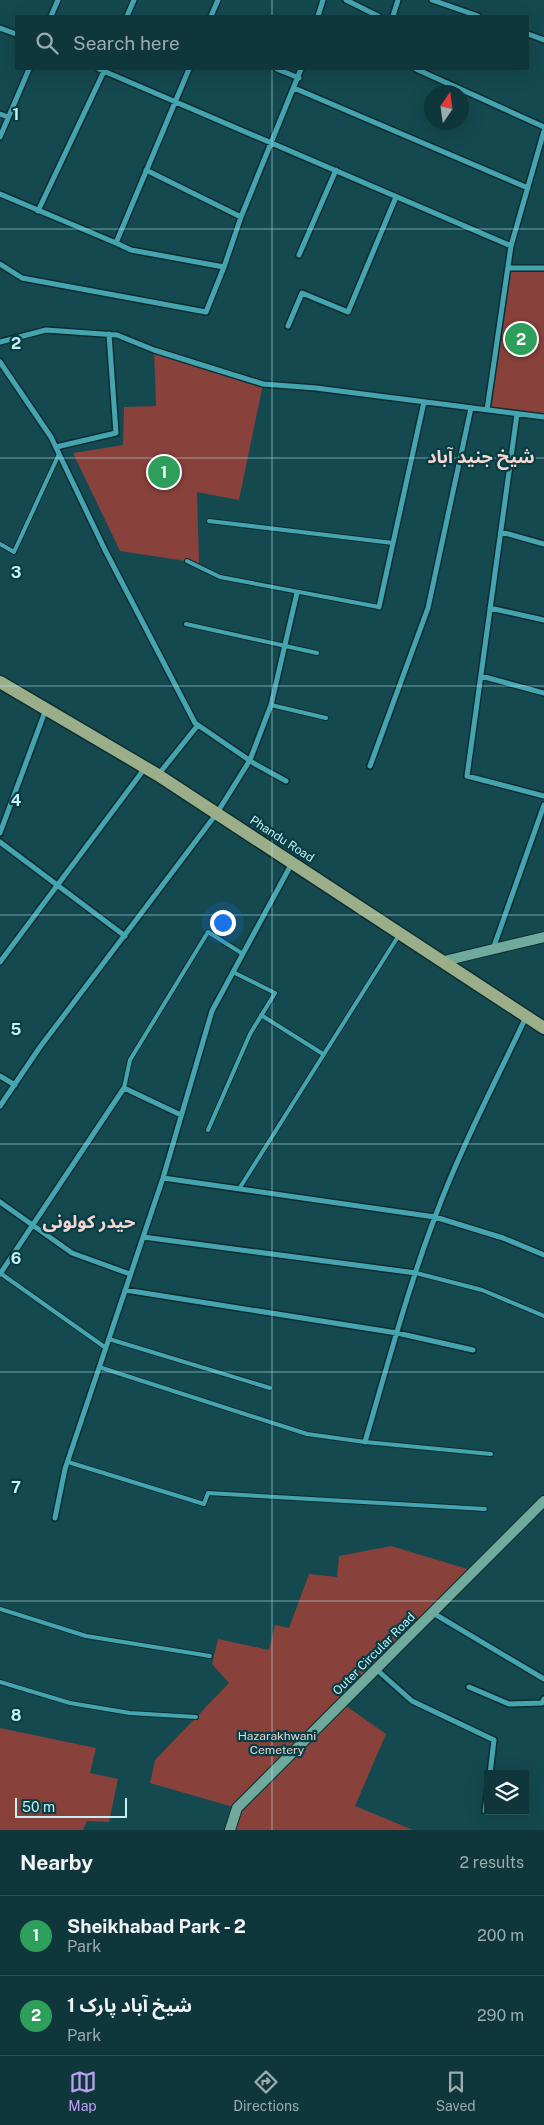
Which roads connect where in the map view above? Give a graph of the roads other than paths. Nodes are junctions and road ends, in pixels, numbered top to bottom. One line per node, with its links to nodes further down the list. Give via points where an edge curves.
1 (58, 0): 8 (street)
2 (134, 0): 9 (street)
3 (218, 0): 10 (street)
4 (323, 0): 11 (street)
5 (346, 0): 12 (street)
6 (398, 0): 13 (street)
7 (432, 0): 14 (street)
8 (51, 15)
9 (127, 15)
10 (211, 15)
11 (318, 15)
12 (376, 15)
13 (393, 15)
14 (475, 15)
15 (0, 28): 16 (street)
16 (15, 34)
17 (529, 34): 18 (street)
18 (544, 40)
19 (29, 70): 30 (street)
20 (103, 70): 40 (street)
21 (105, 70): 28 (street)
22 (189, 70): 28 (street)
23 (279, 70): 26 (street)
24 (301, 70): 26 (street)
25 (418, 70): 31 (street)
26 (298, 78): 27 (street)
27 (294, 88): 33 (street); 37 (street)
28 (176, 100): 33 (street); 35 (street)
29 (0, 114): 30 (street)
30 (8, 117): 32 (street)
31 (544, 129): 34 (street)
32 (0, 137)
33 (273, 143): 36 (street); 41 (street)
34 (542, 152): 37 (street)
35 (146, 170): 41 (street); 42 (street)
36 (336, 170): 39 (street); 44 (street)
37 (528, 188): 43 (street)
38 (0, 194): 40 (street)
39 (396, 196): 43 (street); 49 (street, via 348,312 302,293)
40 (38, 211): 42 (street)
41 (241, 217): 46 (street)
42 (116, 243): 46 (street, via 131,250)
43 (511, 246): 47 (street)
44 (299, 255)
45 (0, 264): 46 (street, via 30,280 206,312)
46 (224, 267)
47 (508, 268): 48 (street); 55 (street)
48 (544, 268)
49 (288, 326)
50 (109, 334): 51 (street, via 46,330); 53 (street, via 263,384); 58 (street, via 116,433)
51 (0, 342)
52 (0, 362): 58 (street)
53 (424, 402): 54 (street); 62 (street)
54 (471, 408): 55 (street); 81 (street, via 428,608)
55 (487, 410): 56 (street)
56 (517, 414): 57 (street); 61 (street)
57 (544, 417)
58 (56, 447): 59 (street)
59 (59, 454): 63 (lane, via 14,552); 79 (street, via 105,550)
60 (209, 521): 62 (lane)
61 (501, 532): 64 (street); 68 (street)
62 (393, 543): 67 (street)
63 (0, 544)
64 (544, 544)
65 (187, 561): 66 (lane, via 220,577)
66 (297, 593): 67 (lane); 71 (street)
67 (379, 607)
68 (490, 608): 69 (street); 73 (street)
69 (544, 620)
70 (186, 624): 71 (lane)
71 (284, 646): 72 (lane); 76 (street)
72 (317, 653)
73 (481, 676): 75 (street); 85 (street, via 468,776)
74 (0, 682): 77 (main road, Phandu Road)
75 (544, 693)
76 (271, 705): 78 (lane); 80 (street)
77 (46, 709): 82 (main road, Phandu Road); 89 (street)
78 (326, 718)
79 (198, 725): 80 (street); 83 (street)
80 (250, 760): 84 (street); 88 (street)
81 (370, 766)
82 (146, 768): 83 (main road, Phandu Road); 93 (street)
83 (158, 775): 88 (main road, Phandu Road)
84 (286, 780)
85 (544, 796)
86 (544, 805): 97 (street)
87 (0, 813): 89 (lane)
88 (217, 813): 92 (main road, Phandu Road); 95 (street)
89 (6, 816): 90 (street)
90 (0, 833)
91 (0, 842): 93 (street)
92 (292, 862): 94 (main road, Phandu Road); 98 (street)
93 (58, 886): 95 (street); 99 (street)
94 (400, 933): 100 (main road, Phandu Road); 105 (lane)
95 (125, 936): 107 (street)
96 (544, 937): 97 (street)
97 (492, 950): 100 (street)
98 (243, 954): 101 (street); 108 (lane, via 208,932 130,1060)
99 (0, 962)
100 (444, 962): 103 (main road, Phandu Road)
101 (233, 972): 102 (lane, via 274,992); 110 (street, via 212,1011)
102 (261, 1015): 105 (lane); 111 (lane)
103 (526, 1016): 104 (main road, Phandu Road); 115 (street)
104 (544, 1028)
105 (324, 1054): 113 (lane)
106 (0, 1076): 107 (street)
107 (15, 1085): 109 (street)
108 (124, 1088): 110 (street); 116 (street)
109 (0, 1106)
110 (181, 1115): 112 (street)
111 (208, 1130)
112 (163, 1178): 113 (street); 117 (street)
113 (239, 1189): 115 (street)
114 (0, 1202): 116 (street)
115 (434, 1217): 118 (street); 119 (street)
116 (32, 1225): 120 (street); 121 (street, via 72,1253)
117 (142, 1238): 119 (street); 121 (street)
118 (544, 1254)
119 (416, 1273): 123 (lane, via 482,1290); 124 (street)
120 (0, 1274): 126 (lane)
121 (130, 1274): 122 (street)
122 (125, 1290): 124 (street); 125 (street)
123 (544, 1316)
124 (396, 1333): 127 (street); 130 (street)
125 (109, 1339): 126 (street); 129 (lane)
126 (106, 1348): 128 (street)
127 (473, 1350)
128 (99, 1367): 130 (lane, via 307,1434); 132 (street)
129 (270, 1388)
130 (365, 1442): 131 (lane)
131 (491, 1454)
132 (68, 1462): 134 (lane, via 204,1504 208,1493); 135 (street)
133 (541, 1508): 137 (street, Outer Circular Road)
134 (485, 1509)
135 (55, 1518)
136 (0, 1609): 138 (lane, via 86,1636)
137 (432, 1612): 139 (street, Outer Circular Road); 140 (street)
138 (210, 1656)
139 (376, 1669): 145 (street, via 412,1701 494,1740); 146 (street, Outer Circular Road, via 237,1808)
140 (544, 1680)
141 (0, 1682): 144 (lane, via 70,1703 130,1713)
142 (469, 1687): 143 (street, via 509,1704 542,1703)
143 (544, 1699)
144 (196, 1717)
145 (490, 1770)
146 (230, 1830)

